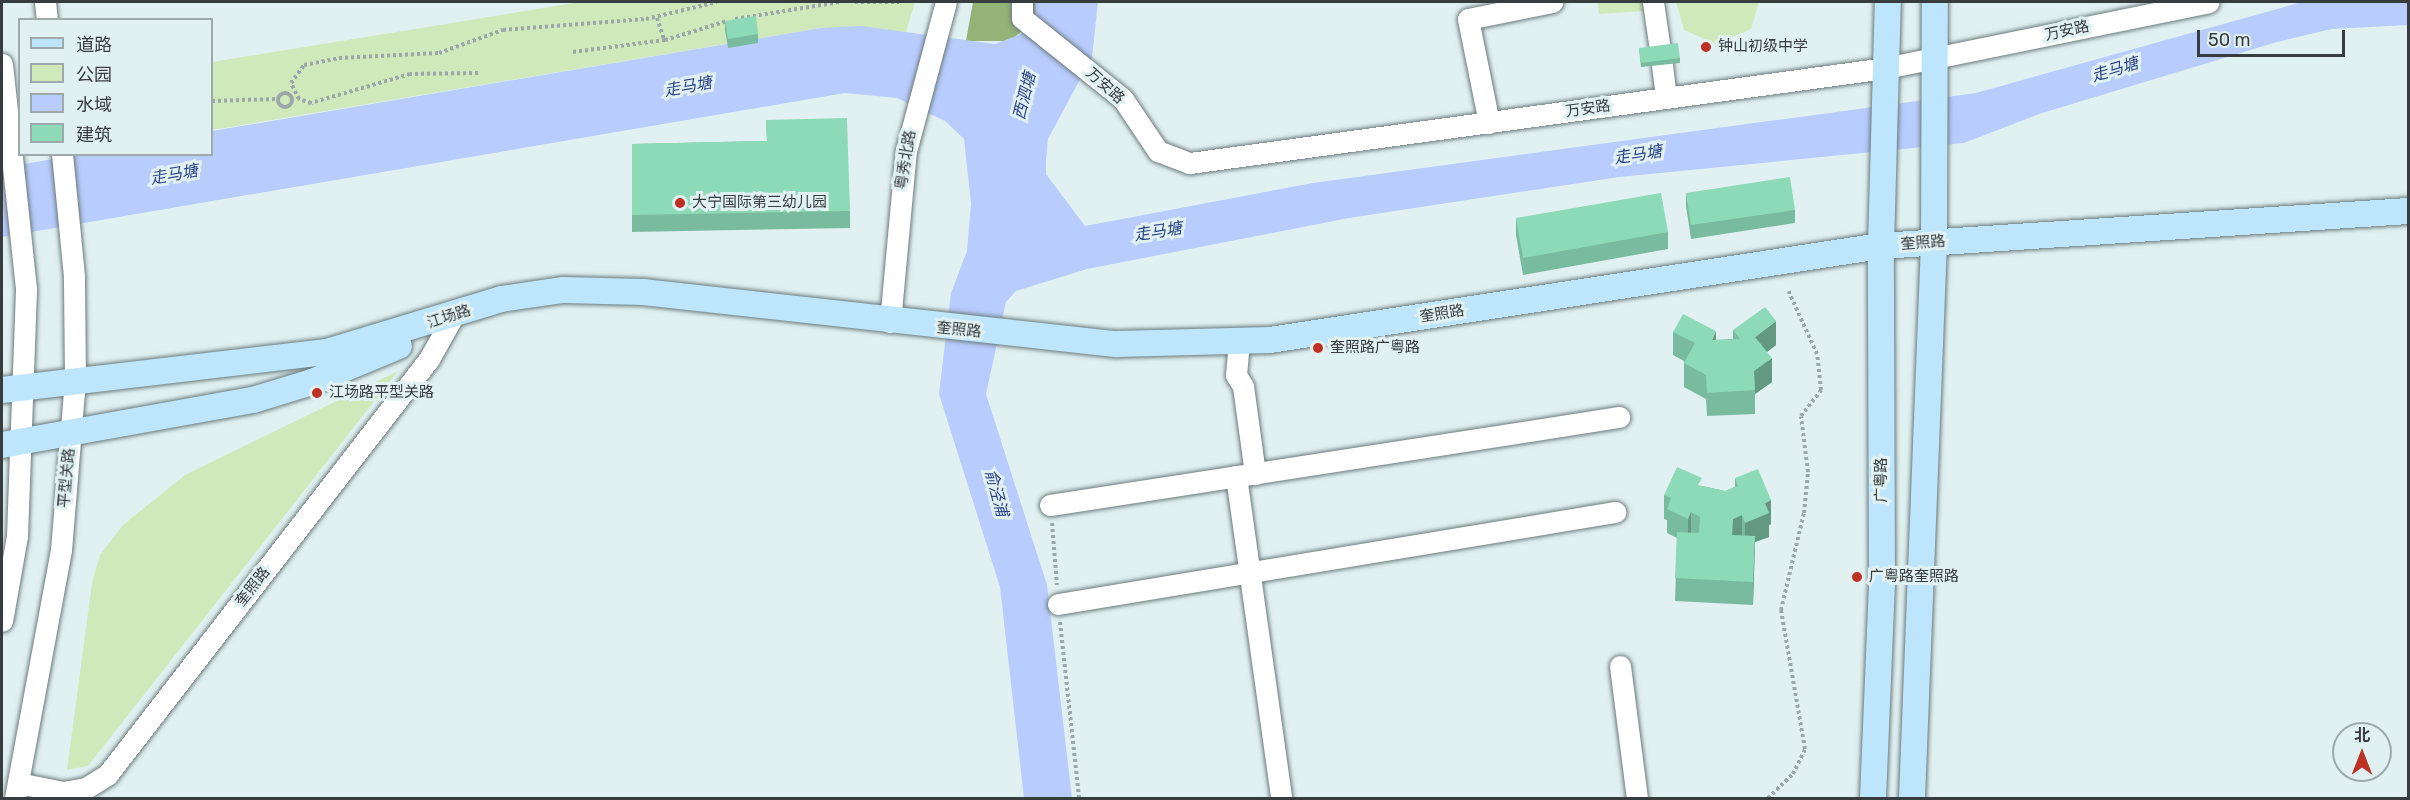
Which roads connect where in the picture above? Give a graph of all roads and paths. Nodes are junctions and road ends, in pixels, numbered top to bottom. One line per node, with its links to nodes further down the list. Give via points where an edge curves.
1 (45, 2): 13 (street)
2 (717, 2): 14 (path)
3 (840, 2): 15 (path, via 782,9)
4 (855, 2): 5 (path)
5 (899, 2)
6 (1552, 2): 25 (street, via 1468,19)
7 (1653, 2): 22 (street)
8 (1888, 2): 20 (main road)
9 (1935, 2): 18 (main road)
10 (2208, 2): 18 (street, 万安路)
11 (944, 9): 33 (street, 粤秀北路, via 912,120 893,251)
12 (1022, 10): 25 (street, 万安路, via 1123,99 1158,151 1190,163)
13 (47, 18)
14 (657, 18): 15 (path); 21 (path, via 515,28 439,53 370,52 304,65 294,73)
15 (664, 40): 16 (path)
16 (573, 52)
17 (2, 64): 36 (street, via 21,237)
18 (1934, 69): 20 (street, 万安路); 28 (main road)
19 (478, 73): 21 (path, via 410,74 311,103)
20 (1886, 78): 22 (street, 万安路); 29 (main road, 广粤路)
21 (292, 94): 23 (path); 23 (path, via 287,108)
22 (1666, 97): 25 (street, 万安路)
23 (277, 99): 24 (path)
24 (213, 101)
25 (1489, 123)
26 (62, 156): 35 (street, 平型关路, via 71,231)
27 (2409, 211): 28 (main road, 奎照路)
28 (1934, 243): 29 (main road, 奎照路); 53 (main road)
29 (1881, 246): 34 (main road, 奎照路); 52 (main road, 广粤路, via 1882,585)
30 (1788, 290): 51 (path, via 1817,354 1821,390 1801,416 1808,471 1804,513 1781,610 1805,749 1793,774)
31 (477, 308): 32 (main road, 江场路); 33 (main road, 奎照路, via 530,294 600,290); 35 (main road, 江场路, via 327,351)
32 (451, 320): 38 (main road, 江场路, via 312,382 253,400); 47 (street, 奎照路, via 429,359 108,774 87,788)
33 (890, 322): 34 (main road, 奎照路, via 1117,344)
34 (1239, 341): 40 (street, via 1236,375 1243,386)
35 (75, 379): 36 (main road, 江场路); 38 (street, 平型关路)
36 (14, 388): 39 (street)
37 (1619, 417): 40 (street)
38 (72, 433): 39 (main road, 江场路); 47 (street, 平型关路, via 61,550)
39 (12, 443): 45 (street, via 17,536)
40 (1246, 475): 41 (street); 43 (street)
41 (1050, 505): 44 (path)
42 (1615, 512): 43 (street)
43 (1250, 574): 44 (street); 49 (street)
44 (1058, 604): 48 (path)
45 (2, 621)
46 (1620, 666): 50 (street)
47 (17, 791)
48 (1079, 798)
49 (1281, 798)
50 (1637, 798)
51 (1768, 798)
52 (1873, 798)
53 (1912, 798)

